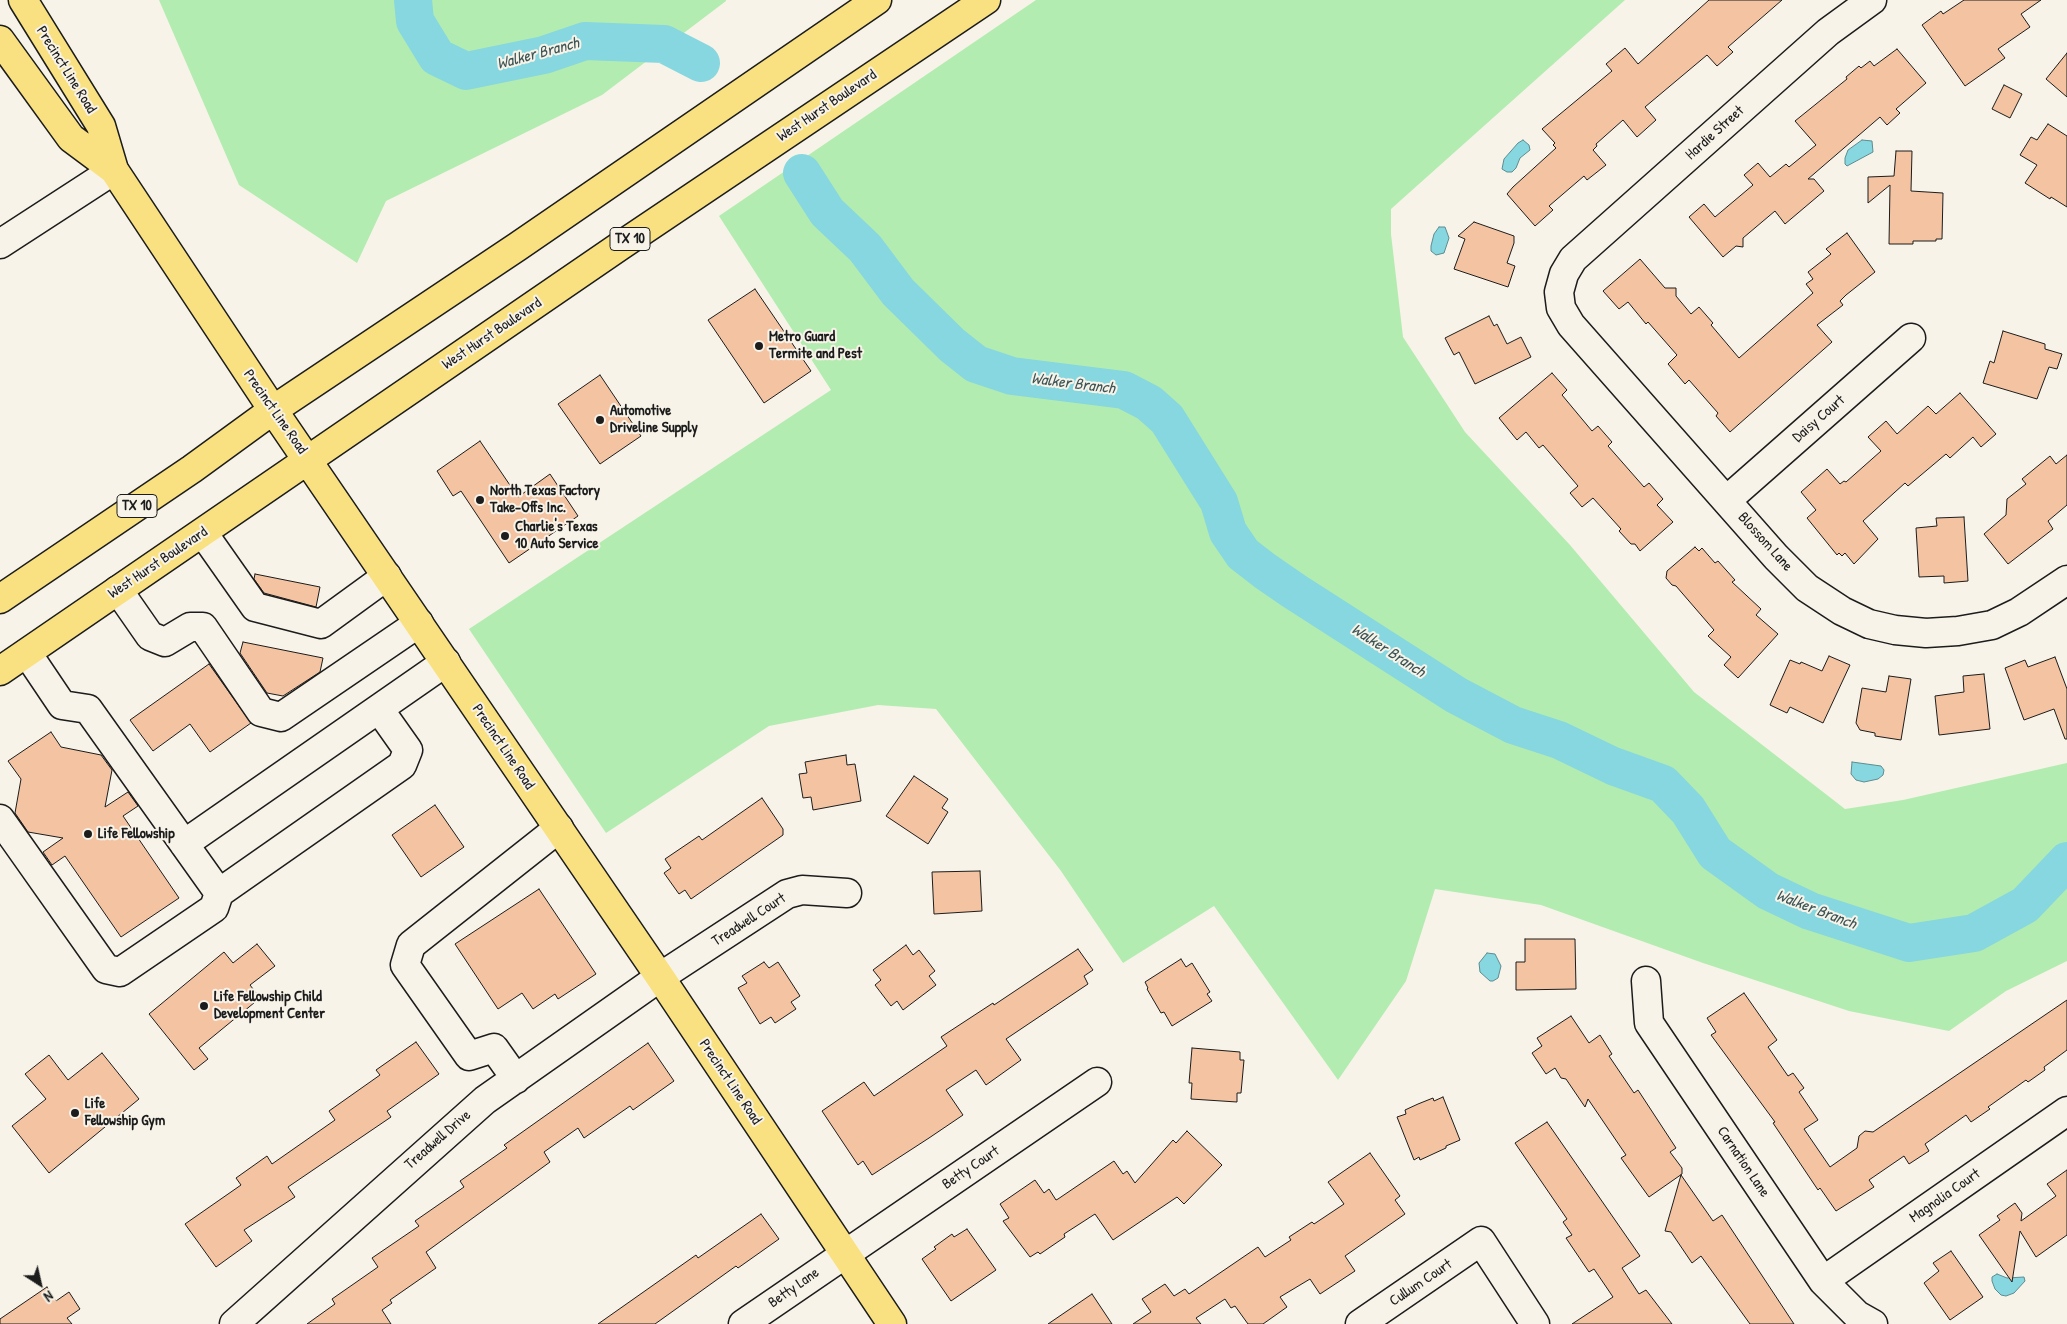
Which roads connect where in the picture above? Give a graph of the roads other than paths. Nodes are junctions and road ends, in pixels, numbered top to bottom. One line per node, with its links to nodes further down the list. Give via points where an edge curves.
1 (23, 0): 6 (main road, Precinct Line Road, via 101,126)
2 (877, 0): 10 (main road, TX 10, via 525,242)
3 (986, 0): 11 (main road, West Hurst Boulevard / TX 10)
4 (1872, 0): 8 (street, Hardie Street, via 1813,45 1574,259)
5 (0, 40): 6 (main road, Precinct Line Road, via 71,138)
6 (114, 170): 7 (street); 10 (main road, Precinct Line Road)
7 (0, 244)
8 (1564, 274): 12 (street, Blossom Lane, via 1559,292 1561,308 1571,325)
9 (1911, 338): 12 (street, Daisy Court)
10 (273, 410): 11 (main road, Precinct Line Road); 17 (main road, TX 10)
11 (309, 460): 13 (main road, West Hurst Boulevard / TX 10); 14 (main road, Precinct Line Road)
12 (1727, 500): 15 (street, Blossom Lane, via 1807,588 1869,624 1926,633 1992,625 2019,612)
13 (203, 533): 14 (street, via 255,608 321,624); 16 (main road, West Hurst Boulevard / TX 10)
14 (387, 576): 18 (main road, Precinct Line Road)
15 (2067, 580)
16 (118, 590): 18 (street, via 150,636 165,642 190,626 203,627 261,712 281,717); 19 (main road, West Hurst Boulevard / TX 10)
17 (0, 599)
18 (419, 623): 20 (main road, Precinct Line Road)
19 (27, 653): 21 (main road, West Hurst Boulevard / TX 10); 25 (street, via 62,705 88,709)
20 (446, 662): 22 (street); 24 (main road, Precinct Line Road)
21 (0, 671)
22 (380, 709): 25 (street); 26 (street, via 408,750 402,765)
23 (0, 819): 26 (street, via 106,969 120,972 214,908)
24 (559, 828): 28 (main road, Precinct Line Road); 30 (street, via 411,945 406,965 468,1056 494,1048)
25 (184, 844): 26 (street)
26 (219, 893)
27 (847, 893): 28 (street, Treadwell Court, via 802,890 786,894)
28 (660, 978): 30 (street, Treadwell Drive); 33 (main road, Precinct Line Road)
29 (1646, 981): 34 (street, Carnation Lane, via 1649,1023)
30 (516, 1078): 35 (street, Treadwell Drive, via 426,1151)
31 (1097, 1082): 33 (street, Betty Court)
32 (2067, 1111): 34 (street, Magnolia Court)
33 (845, 1253): 36 (street, Betty Lane); 37 (main road, Precinct Line Road)
34 (1823, 1281): 40 (street, Carnation Lane, via 1857,1315)
35 (234, 1324)
36 (743, 1324)
37 (892, 1324)
38 (1360, 1324): 39 (street, Cullum Court, via 1481,1241)
39 (1535, 1324)
40 (1873, 1324)

